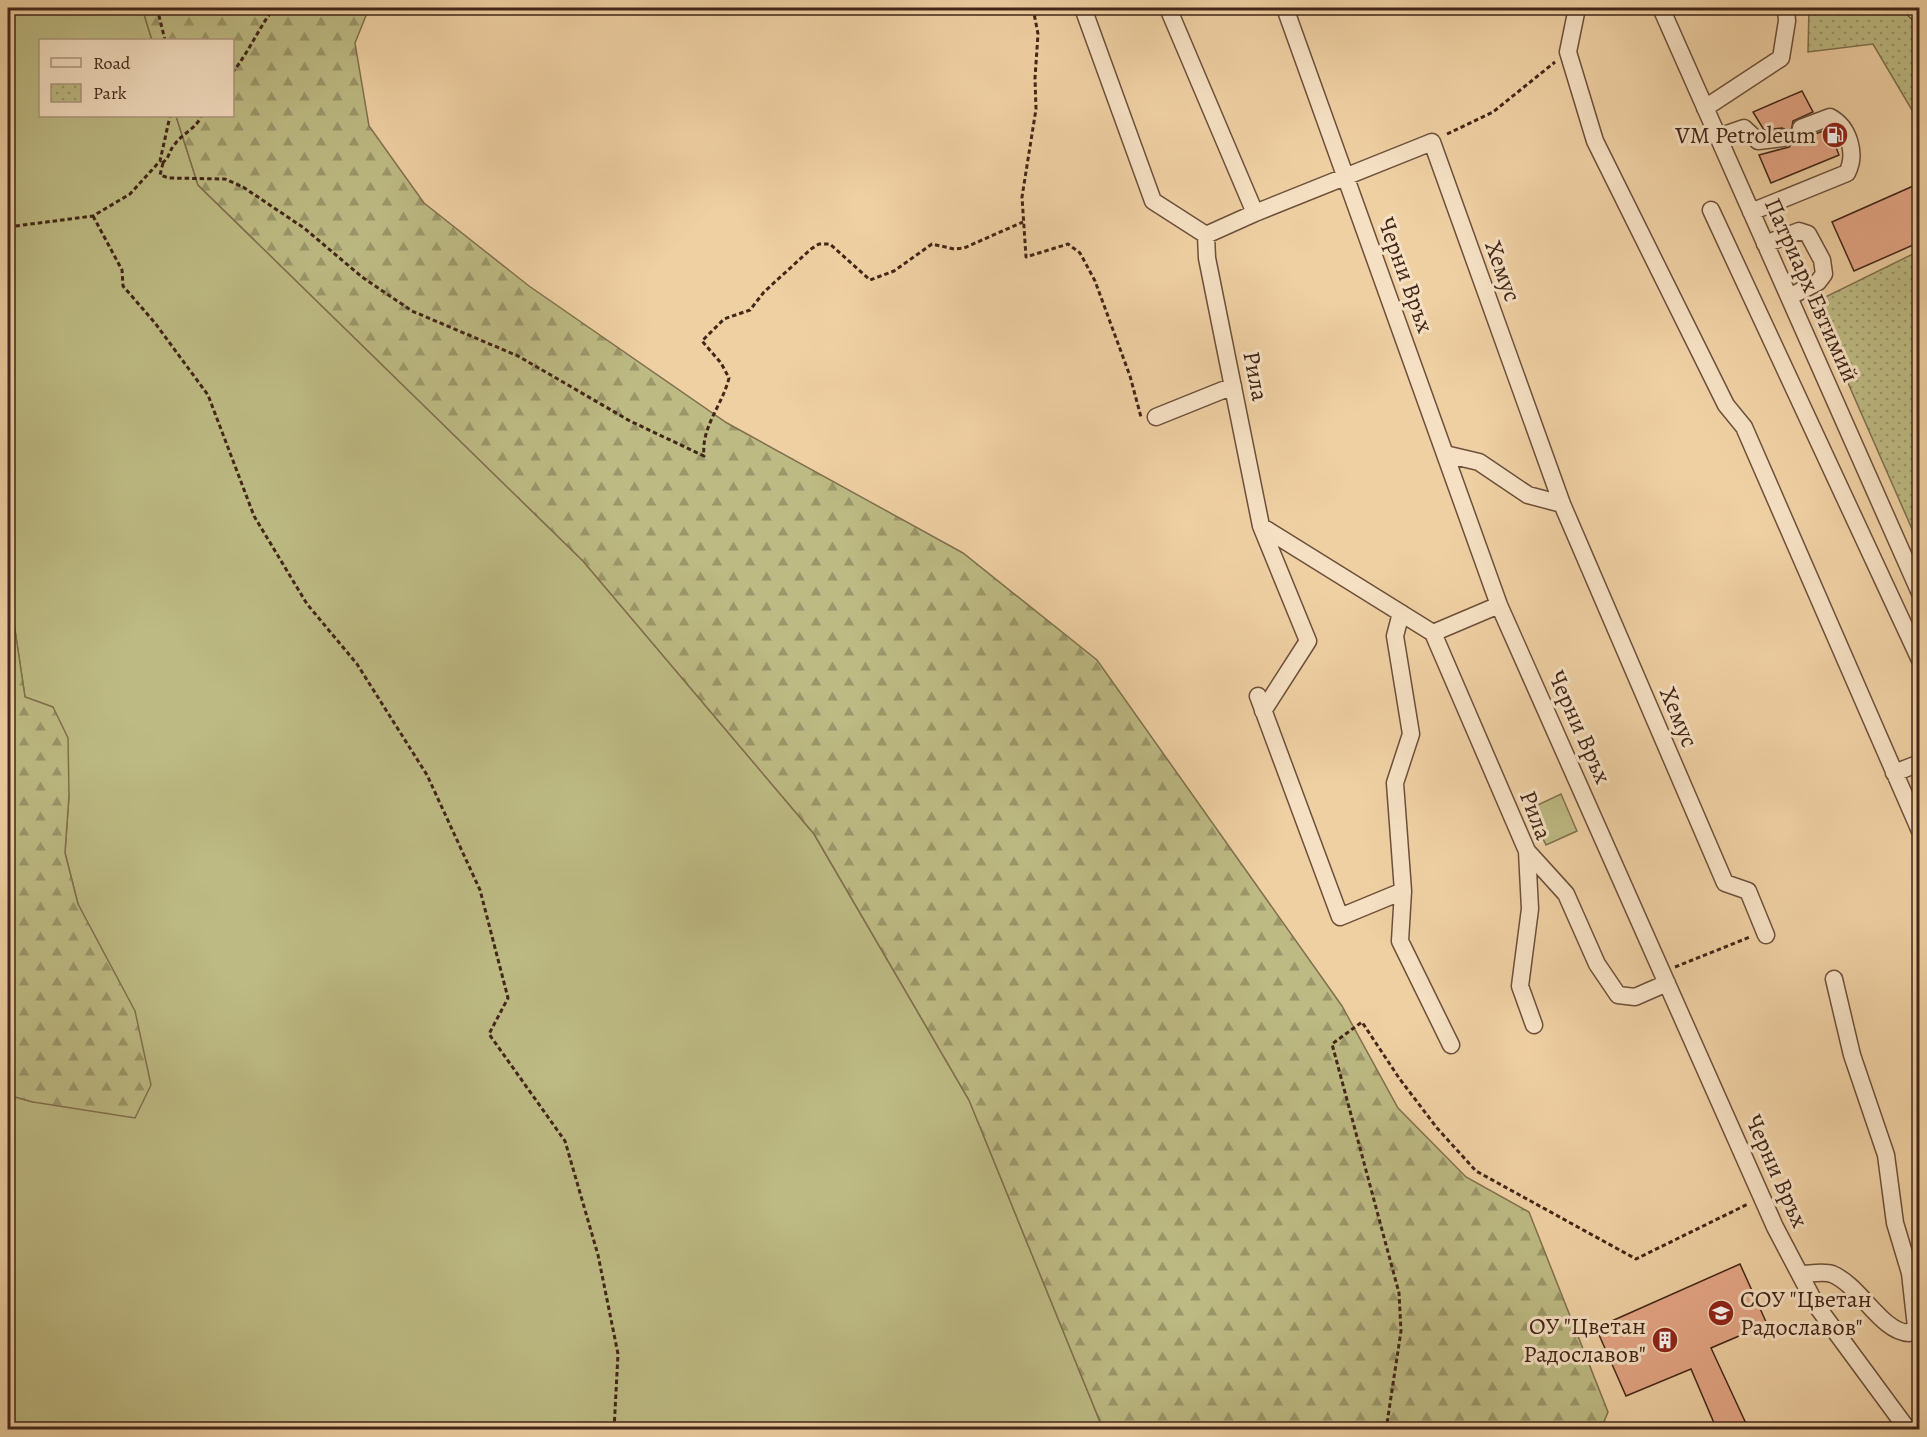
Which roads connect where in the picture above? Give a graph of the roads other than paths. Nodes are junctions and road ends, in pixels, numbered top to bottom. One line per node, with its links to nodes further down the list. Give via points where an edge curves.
1 (1083, 8): 17 (street, via 1153,201)
2 (1168, 8): 16 (street)
3 (1286, 8): 13 (street, Черни Връх)
4 (1577, 8): 31 (street, via 1568,52 1594,141 1726,405 1744,427)
5 (1661, 8): 9 (street, Патриарх Евтимий)
6 (1786, 8): 9 (street, via 1781,58)
7 (1913, 8): 8 (street)
8 (1920, 15)
9 (1705, 108): 11 (street, Патриарх Евтимий)
10 (1801, 128): 15 (street, via 1830,117 1838,121 1845,129 1853,155 1847,173)
11 (1718, 137): 12 (street, via 1744,128 1758,141); 15 (street, Патриарх Евтимий)
12 (1783, 138)
13 (1345, 176): 16 (street); 22 (street, Черни Връх); 23 (street, Хемус, via 1432,142)
14 (1711, 210): 29 (street)
15 (1751, 212): 18 (street, Патриарх Евтимий)
16 (1255, 213): 17 (street)
17 (1206, 235): 20 (street, Рила)
18 (1766, 244): 19 (street, Патриарх Евтимий); 19 (street, via 1799,231 1808,234 1822,260 1824,274 1818,282)
19 (1789, 297): 25 (street, Патриарх Евтимий)
20 (1233, 386): 21 (street); 24 (street, Рила)
21 (1156, 417)
22 (1445, 454): 23 (street, via 1479,462 1527,495); 26 (street, Черни Връх)
23 (1562, 504): 35 (street, Хемус, via 1725,883 1748,891)
24 (1261, 526): 27 (street); 34 (street, Рила, via 1308,641 1260,703 1340,917)
25 (1920, 593)
26 (1499, 605): 28 (street); 36 (street, Черни Връх)
27 (1401, 613): 28 (street); 34 (street, via 1395,636 1412,734 1395,783)
28 (1433, 633): 33 (street, Рила)
29 (1920, 660)
30 (1920, 763): 31 (street)
31 (1894, 773): 32 (street)
32 (1920, 831)
33 (1527, 851): 36 (street, via 1566,894 1597,964 1618,995 1635,997); 38 (street, Рила, via 1530,909 1520,986)
34 (1403, 891): 39 (street, via 1400,941)
35 (1765, 933)
36 (1665, 978): 40 (street, Черни Връх)
37 (1834, 979): 40 (street, via 1852,1055 1886,1155 1895,1223 1910,1273 1916,1327 1909,1333 1893,1329 1863,1296 1831,1274)
38 (1534, 1025)
39 (1451, 1046)
40 (1800, 1274): 41 (street, Черни Връх, via 1816,1305)
41 (1908, 1430)

